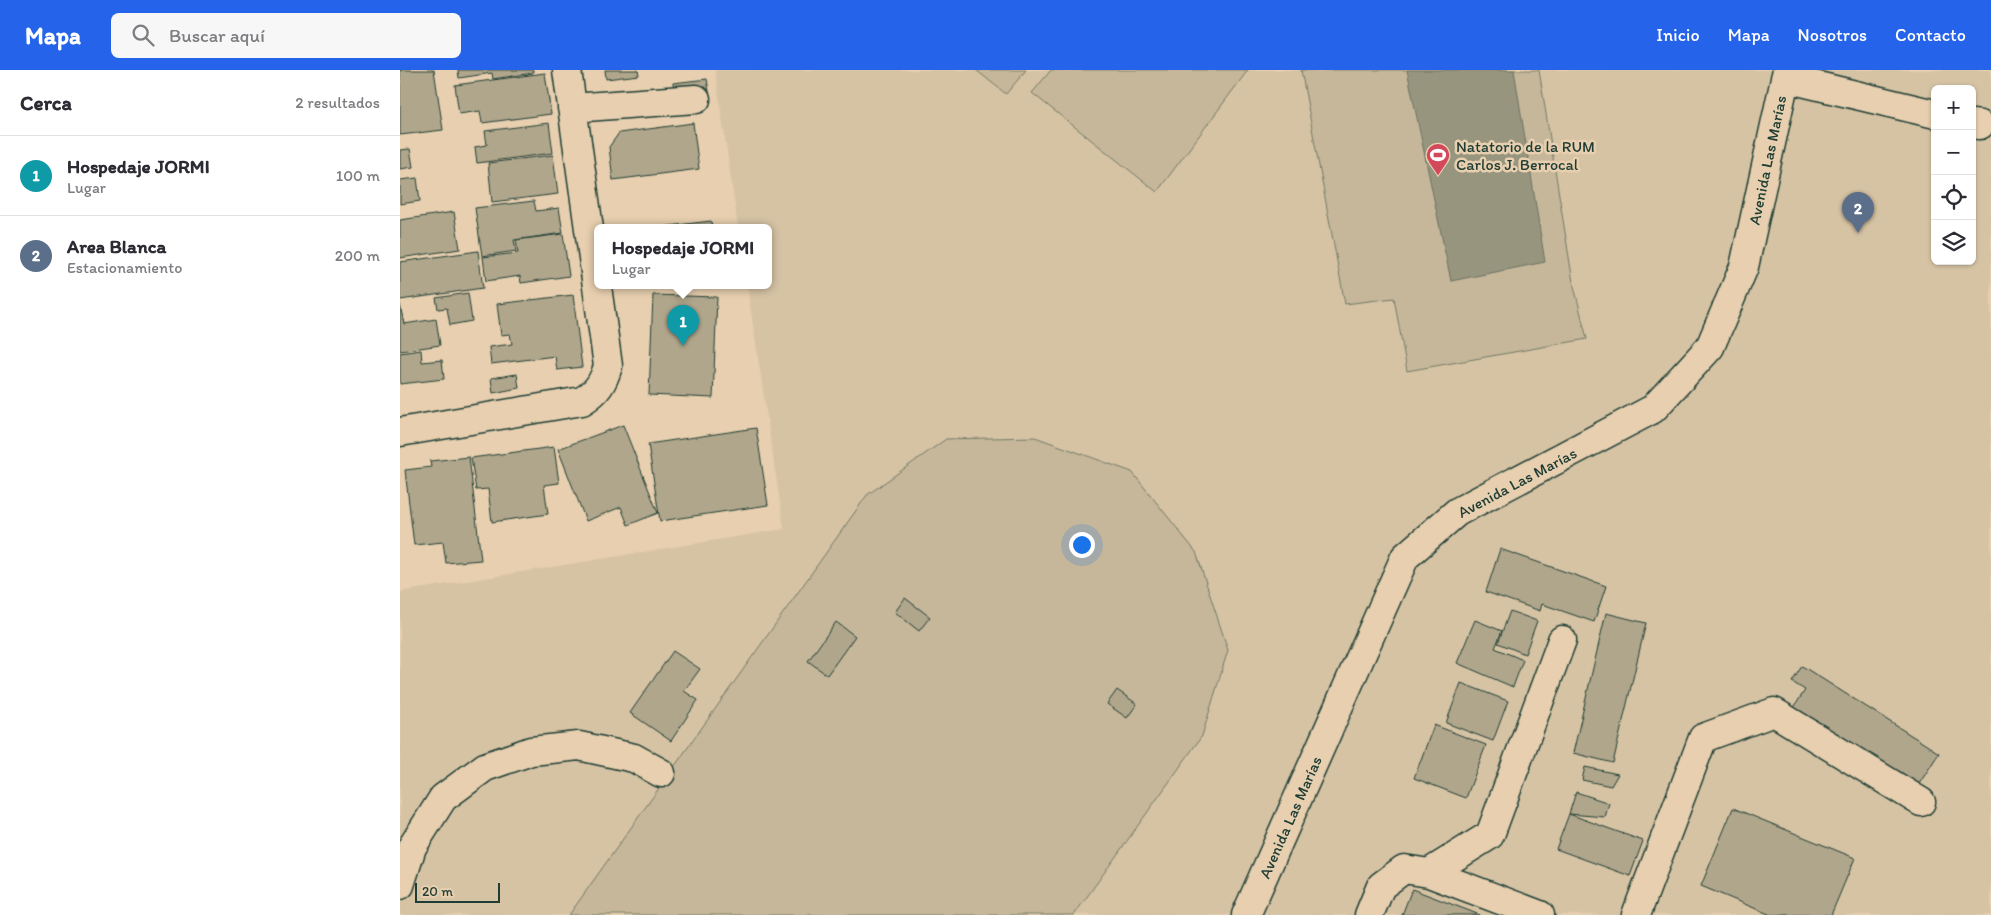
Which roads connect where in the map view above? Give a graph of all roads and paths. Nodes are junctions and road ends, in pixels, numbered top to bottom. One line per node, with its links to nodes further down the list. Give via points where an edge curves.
1 (567, 70): 4 (street)
2 (1786, 74): 5 (street); 14 (street, Avenida Las Marías, via 1744,267 1710,347 1653,409 1457,512 1406,557)
3 (696, 98): 4 (street)
4 (572, 108): 6 (street)
5 (1931, 113)
6 (594, 266)
7 (597, 289): 8 (street, via 608,366 605,379 596,392 582,402)
8 (400, 432)
9 (1562, 640): 12 (street, via 1490,835)
10 (662, 773): 13 (street, via 634,758 579,746 531,750 485,767 443,798 412,847)
11 (1921, 802): 17 (street, via 1774,712 1704,738)
12 (1428, 873): 15 (street, via 1404,869 1381,886); 16 (street)
13 (400, 884)
14 (1246, 915)
15 (1369, 915)
16 (1540, 915)
17 (1636, 915)

